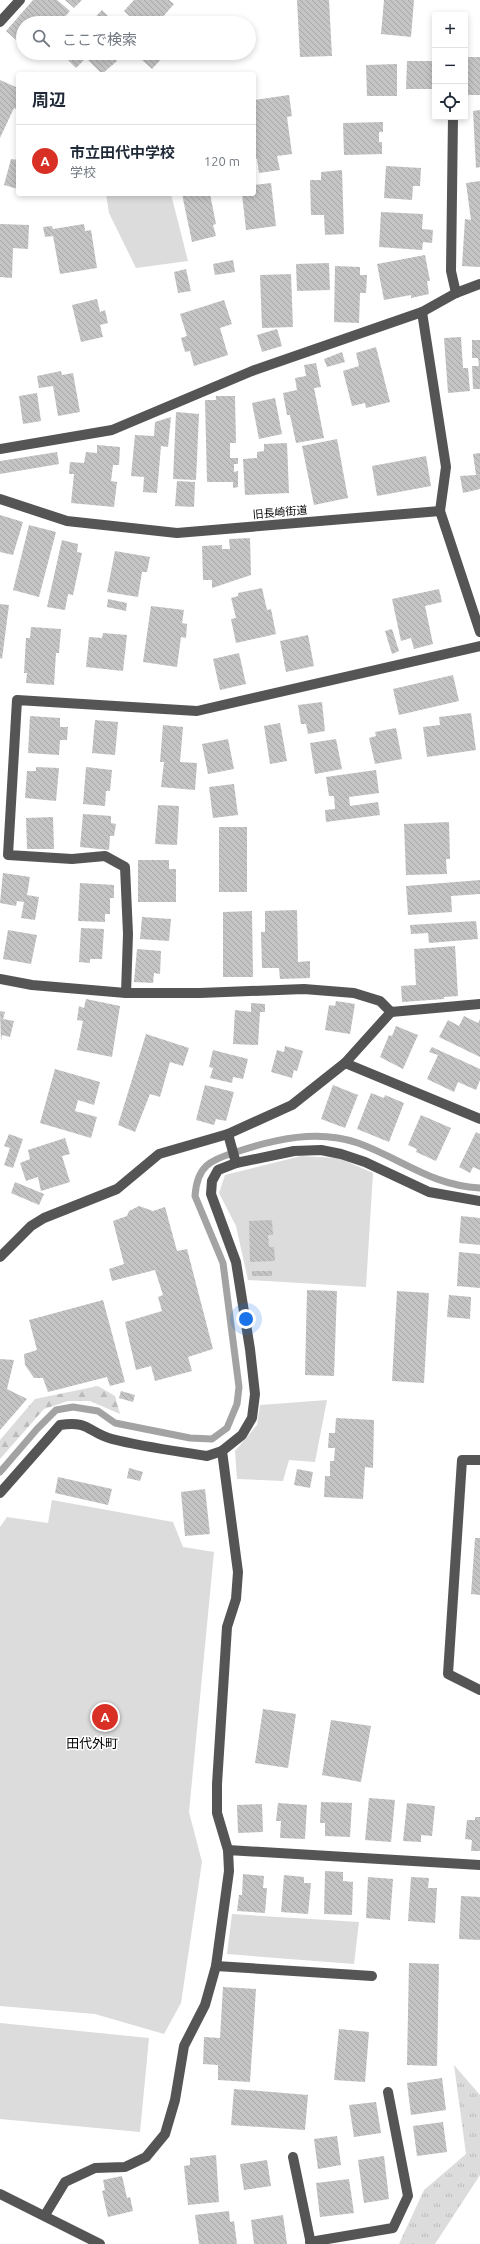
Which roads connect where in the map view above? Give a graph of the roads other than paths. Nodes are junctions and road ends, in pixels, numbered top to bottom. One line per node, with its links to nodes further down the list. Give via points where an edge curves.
1 (20, 0): 2 (street)
2 (0, 22)
3 (454, 120): 5 (street, via 451,271)
4 (480, 284): 5 (street)
5 (456, 293): 6 (street)
6 (422, 312): 7 (street, via 252,371 112,430); 9 (street, via 446,467)
7 (0, 449)
8 (0, 499): 9 (street, 旧長崎街道, via 67,521 177,533)
9 (440, 512): 10 (street)
10 (480, 632)
11 (480, 646): 13 (street, via 197,711 17,700 8,855 72,859 105,856 125,867 128,934)
12 (0, 979): 13 (street, via 32,985)
13 (126, 993): 15 (street, via 311,990 354,993 380,1001)
14 (480, 1004): 15 (street)
15 (391, 1012): 16 (street)
16 (345, 1063): 17 (street); 18 (street, via 292,1105)
17 (480, 1119)
18 (228, 1134): 19 (street); 21 (street, via 159,1154 117,1189 38,1222)
19 (236, 1163): 20 (street, via 294,1151 321,1150 365,1162 429,1192); 22 (street, via 218,1170 212,1181 210,1194 236,1262 255,1394 252,1418 242,1435)
20 (480, 1201)
21 (0, 1258)
22 (222, 1451): 24 (street, via 208,1456 110,1439 85,1425 60,1425); 26 (street, via 238,1572 236,1599 226,1627 217,1784 218,1813)
23 (480, 1460): 25 (street, via 462,1460 448,1674)
24 (0, 1493)
25 (480, 1690)
26 (228, 1850): 27 (street); 28 (street, via 229,1871)
27 (480, 1865)
28 (216, 1966): 29 (street); 33 (street, via 204,2004 184,2046 175,2100 165,2134 146,2157 125,2167 95,2168 65,2182)
29 (372, 1976)
30 (388, 2092): 34 (street, via 408,2196 393,2228)
31 (294, 2157): 34 (street)
32 (0, 2194): 33 (street)
33 (45, 2215): 35 (street)
34 (310, 2243)
35 (100, 2244)

